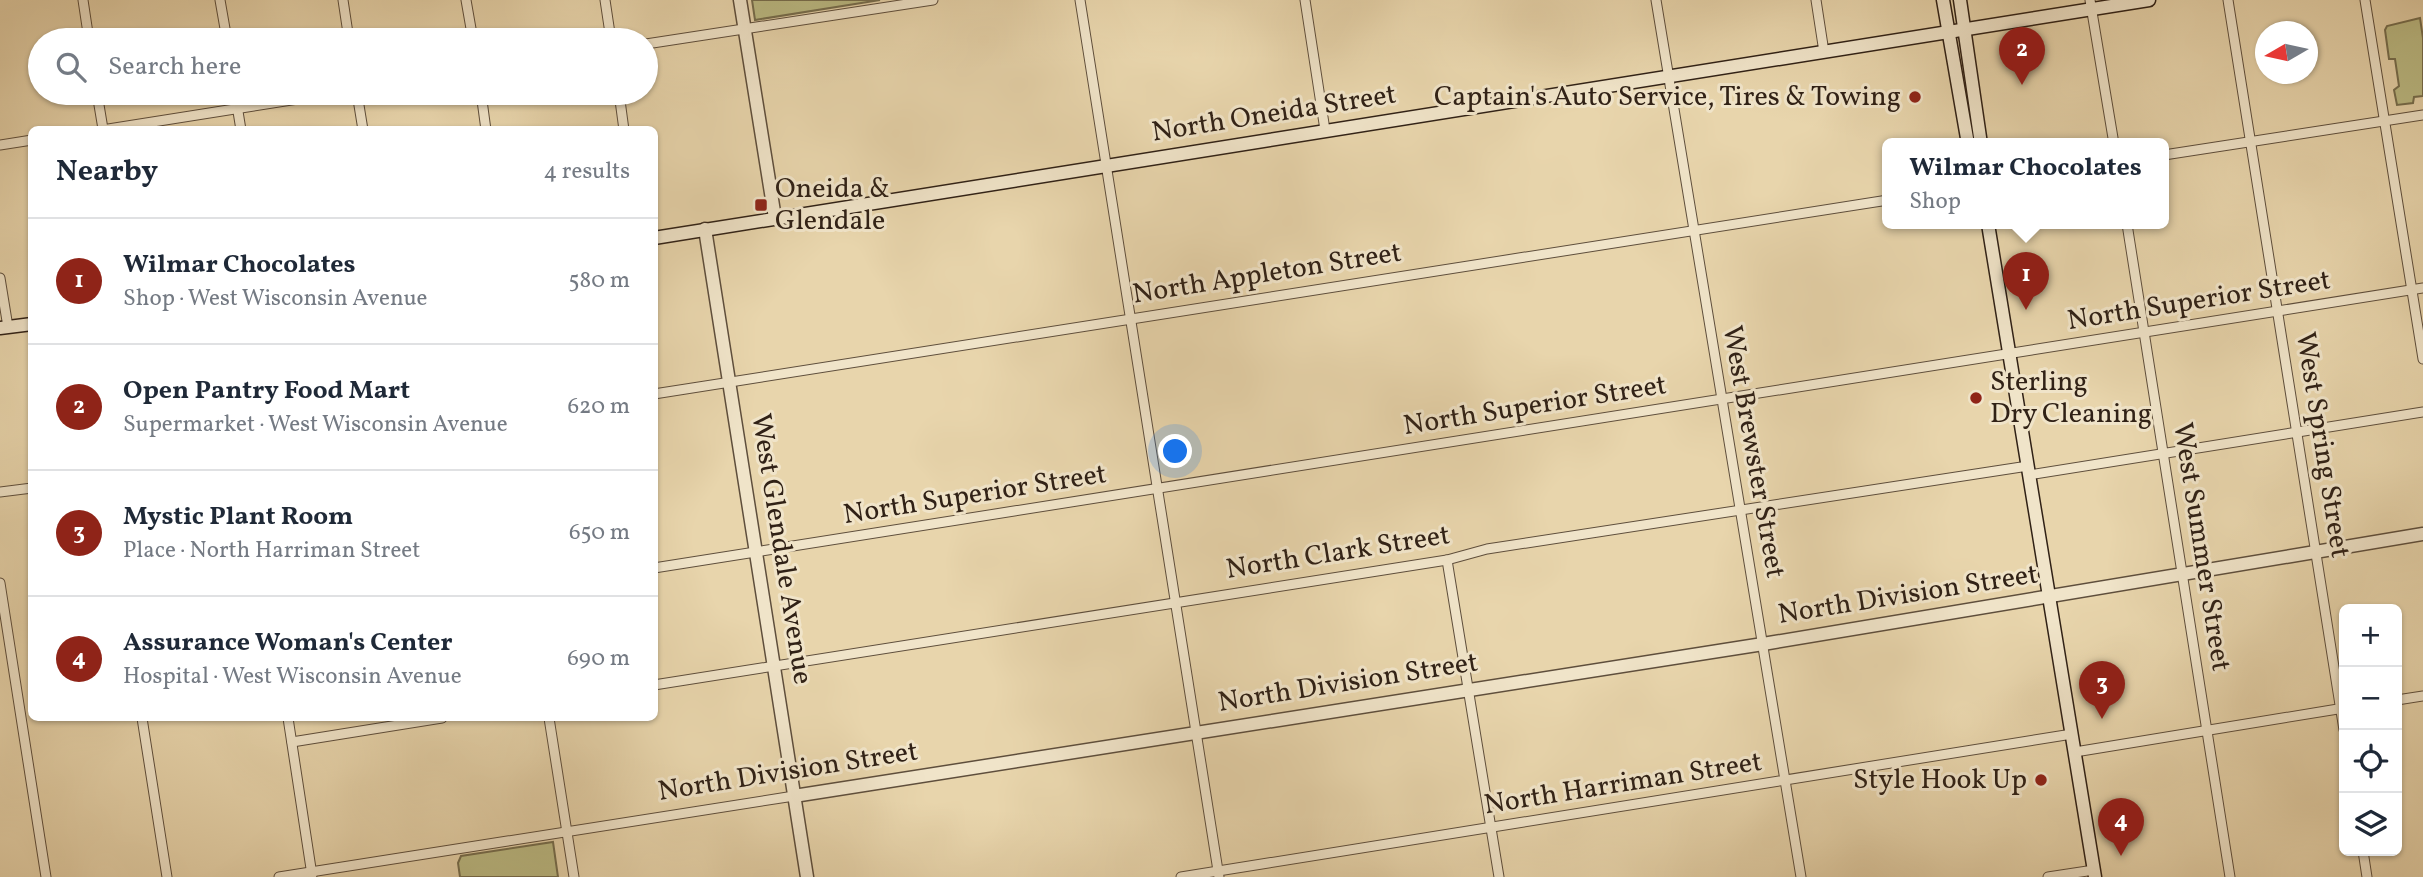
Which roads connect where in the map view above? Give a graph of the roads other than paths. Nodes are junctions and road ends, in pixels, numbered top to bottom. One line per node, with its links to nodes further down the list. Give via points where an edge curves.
1 (83, 0): 18 (street)
2 (220, 0): 19 (street)
3 (343, 0): 20 (street)
4 (466, 0): 21 (street)
5 (605, 0): 22 (street)
6 (740, 0): 23 (street)
7 (933, 0): 23 (street)
8 (1080, 0): 52 (street)
9 (1305, 0): 44 (street)
10 (1657, 0): 28 (street, West Brewster Street)
11 (1816, 0): 27 (street)
12 (1943, 0): 25 (street)
13 (1960, 0): 24 (street)
14 (2149, 0): 17 (street, North Oneida Street)
15 (2228, 0): 49 (street, West Spring Street)
16 (2365, 0): 37 (street)
17 (2091, 4): 24 (street, North Oneida Street); 47 (street)
18 (87, 28)
19 (225, 28)
20 (347, 28)
21 (470, 28)
22 (609, 28)
23 (745, 30): 26 (street); 54 (street)
24 (1965, 31): 25 (street, North Oneida Street); 46 (street)
25 (1948, 33): 27 (street, North Oneida Street); 45 (street)
26 (658, 42)
27 (1824, 52): 28 (street, North Oneida Street)
28 (1668, 75): 44 (street, North Oneida Street); 58 (street, West Brewster Street)
29 (99, 105): 38 (street)
30 (236, 105): 35 (street)
31 (262, 105): 35 (street)
32 (359, 105): 41 (street)
33 (483, 105): 42 (street)
34 (621, 105): 43 (street)
35 (237, 109): 39 (street); 40 (street)
36 (2423, 115): 37 (street)
37 (2385, 121): 49 (street); 62 (street)
38 (102, 126)
39 (122, 126)
40 (239, 126)
41 (362, 126)
42 (485, 126)
43 (623, 126)
44 (1325, 130): 52 (street, North Oneida Street)
45 (1967, 138)
46 (1980, 138)
47 (2113, 138)
48 (28, 141): 50 (street)
49 (2250, 141): 51 (street); 63 (street, West Spring Street)
50 (0, 145)
51 (2169, 154)
52 (1106, 165): 54 (street, North Oneida Street); 64 (street)
53 (1882, 201): 58 (street, North Appleton Street)
54 (775, 218): 55 (street, North Oneida Street)
55 (705, 229): 59 (street, North Oneida Street); 70 (street, West Glendale Avenue)
56 (1989, 229): 68 (street)
57 (2128, 229): 67 (street, West Summer Street)
58 (1694, 230): 64 (street, North Appleton Street); 72 (street, West Brewster Street)
59 (658, 237)
60 (0, 278): 66 (street)
61 (2423, 288): 62 (street, North Superior Street)
62 (2413, 290): 63 (street, North Superior Street); 69 (street)
63 (2277, 312): 67 (street, North Superior Street); 74 (street, West Spring Street)
64 (1131, 319): 70 (street, North Appleton Street); 78 (street)
65 (28, 324): 66 (street)
66 (4, 327)
67 (2144, 332): 68 (street, North Superior Street); 75 (street, West Summer Street)
68 (2010, 355): 72 (street, North Superior Street); 76 (street)
69 (2423, 359)
70 (730, 382): 71 (street, North Appleton Street); 82 (street, West Glendale Avenue)
71 (658, 393)
72 (1722, 399): 78 (street, North Superior Street); 80 (street, West Brewster Street)
73 (2423, 412): 74 (street, North Clark Street)
74 (2296, 433): 75 (street, North Clark Street); 83 (street, West Spring Street)
75 (2162, 454): 76 (street, North Clark Street); 86 (street, West Summer Street)
76 (2029, 471): 80 (street, North Clark Street); 88 (street)
77 (28, 488): 79 (street)
78 (1156, 489): 82 (street, North Superior Street); 89 (street)
79 (0, 492)
80 (1740, 510): 84 (street, North Clark Street); 90 (street, West Brewster Street)
81 (2423, 534): 83 (street, North Division Street)
82 (756, 552): 85 (street, North Superior Street); 91 (street, West Glendale Avenue)
83 (2316, 553): 86 (street, North Division Street); 93 (street, West Spring Street)
84 (1447, 560): 89 (street, North Clark Street); 94 (street)
85 (658, 567)
86 (2182, 575): 88 (street, North Division Street); 102 (street, West Summer Street)
87 (0, 583): 115 (street)
88 (2049, 597): 90 (street, North Division Street); 104 (street)
89 (1174, 602): 91 (street, North Clark Street); 103 (street)
90 (1762, 644): 94 (street, North Division Street); 107 (street, West Brewster Street)
91 (775, 665): 92 (street, North Clark Street); 108 (street, West Glendale Avenue)
92 (658, 684)
93 (2339, 686)
94 (1468, 689): 103 (street, North Division Street); 109 (street)
95 (2423, 696): 96 (street)
96 (2402, 699)
97 (2339, 710): 102 (street)
98 (142, 721): 116 (street)
99 (288, 721): 105 (street)
100 (423, 721): 105 (street)
101 (549, 721): 110 (street)
102 (2207, 730): 106 (street); 124 (street, West Summer Street)
103 (1195, 732): 108 (street, North Division Street); 113 (street)
104 (2072, 734): 106 (street); 107 (street, North Harriman Street)
105 (292, 742): 114 (street)
106 (2075, 752): 112 (street)
107 (1785, 780): 109 (street, North Harriman Street); 122 (street, West Brewster Street)
108 (794, 796): 110 (street, North Division Street); 119 (street, West Glendale Avenue)
109 (1491, 829): 113 (street, North Harriman Street); 121 (street)
110 (567, 832): 114 (street, North Division Street); 118 (street)
111 (2364, 856): 125 (street)
112 (2094, 873): 123 (street)
113 (1218, 874): 120 (street, North Harriman Street)
114 (312, 875): 117 (street, North Division Street)
115 (46, 877)
116 (167, 877)
117 (279, 877)
118 (574, 877)
119 (807, 877)
120 (1181, 877)
121 (1499, 877)
122 (1801, 877)
123 (2048, 877)
124 (2230, 877)
125 (2367, 877)

